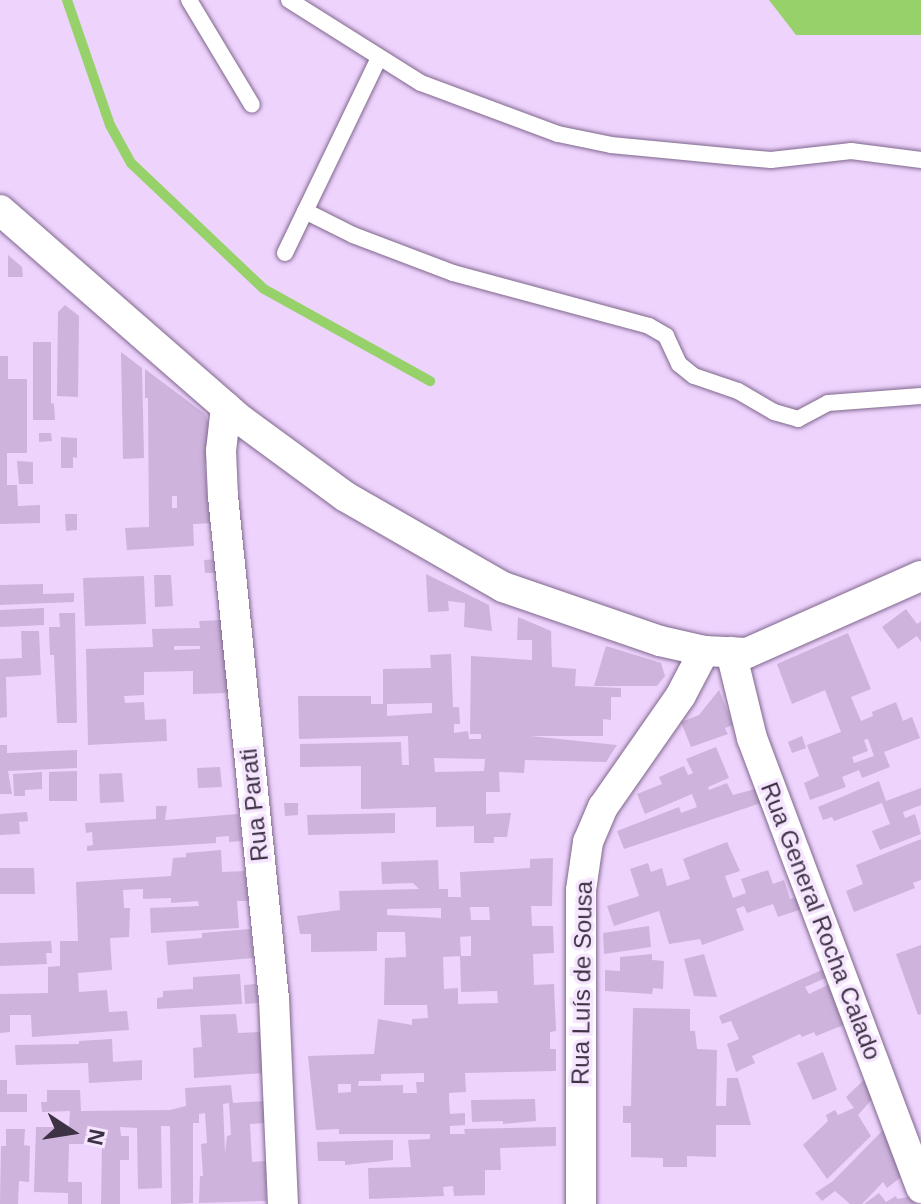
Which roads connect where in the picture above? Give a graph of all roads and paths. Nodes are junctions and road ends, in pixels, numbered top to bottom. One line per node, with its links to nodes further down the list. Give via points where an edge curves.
1 (189, 0): 4 (lane)
2 (289, 0): 3 (lane)
3 (379, 58): 5 (lane, via 421,83 527,124 611,145 771,160 851,151); 7 (lane)
4 (252, 105)
5 (921, 160)
6 (0, 210): 10 (street)
7 (305, 211): 8 (lane); 9 (lane, via 453,273 649,326 666,336 679,364 694,376 786,416 798,419 828,403)
8 (285, 253)
9 (921, 396)
10 (226, 407): 12 (street, via 346,497 503,587 660,641); 14 (street, Rua Parati, via 223,496 274,999)
11 (921, 576): 12 (street, via 747,653)
12 (718, 651): 13 (street, Rua General Rocha Calado); 15 (street, Rua Luís de Sousa, via 603,807 588,842 581,890)
13 (921, 1188)
14 (283, 1204)
15 (581, 1204)

